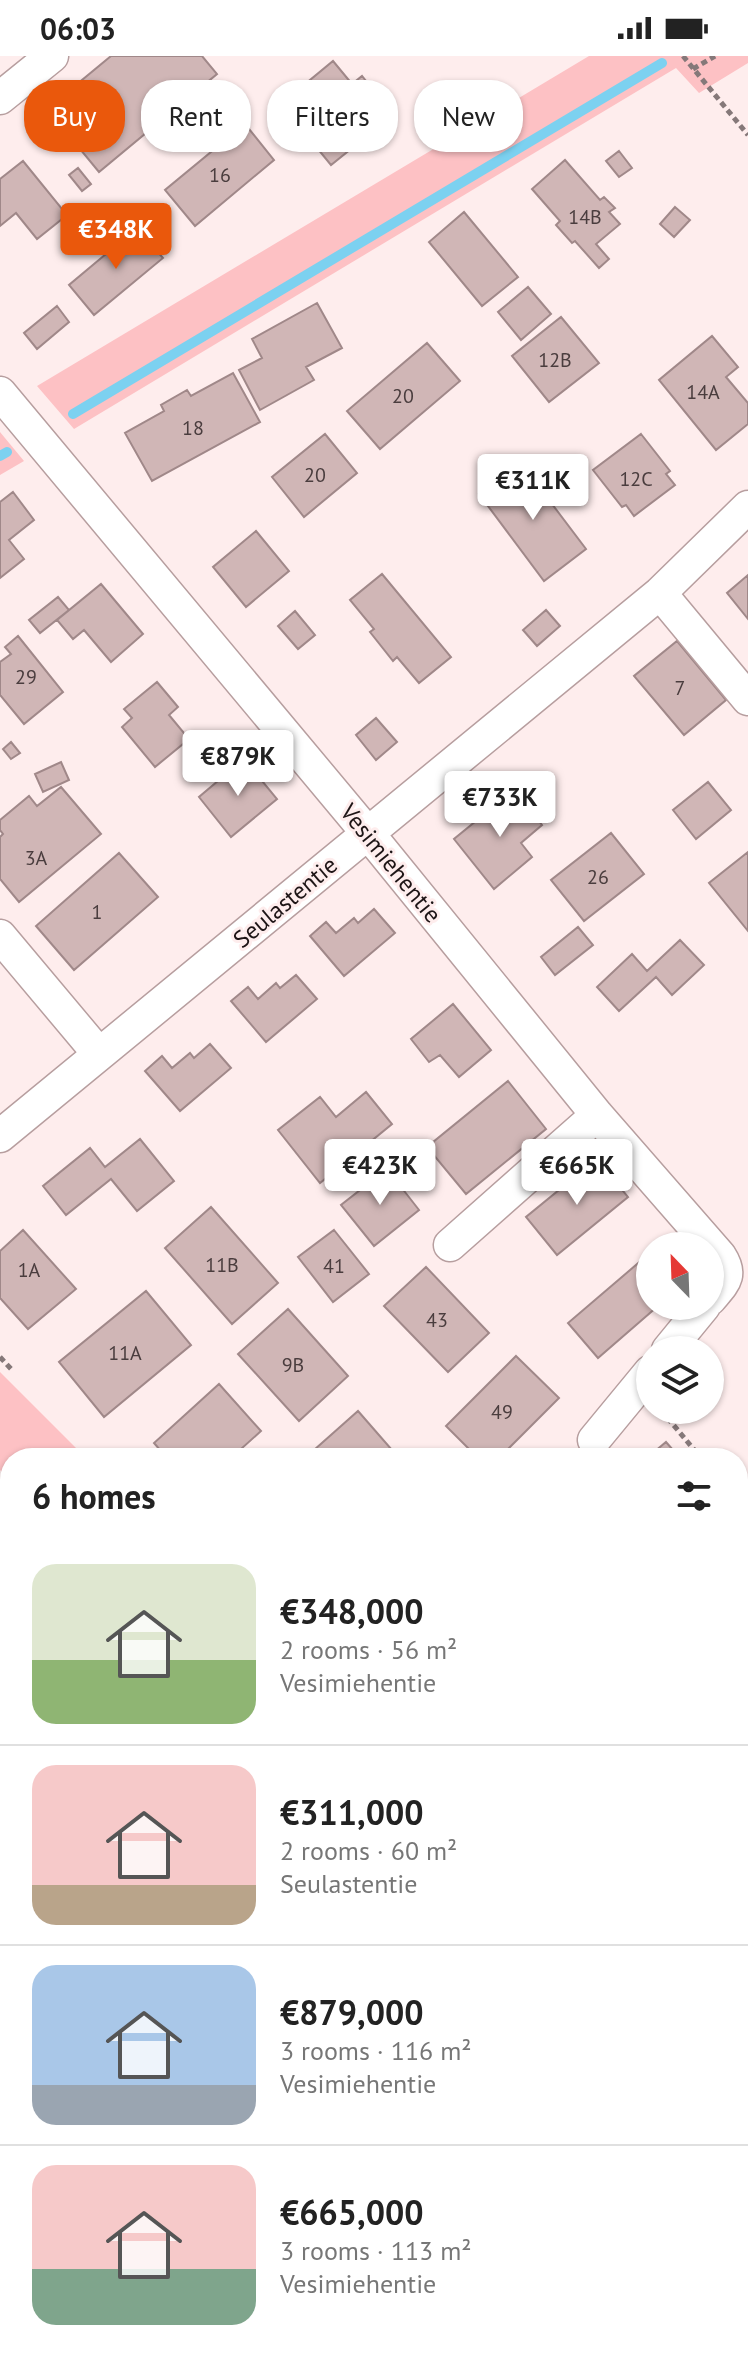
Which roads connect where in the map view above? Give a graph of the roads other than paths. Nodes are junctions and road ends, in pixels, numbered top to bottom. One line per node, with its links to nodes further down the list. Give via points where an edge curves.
1 (52, 56): 2 (street)
2 (0, 98)
3 (0, 393): 7 (street, Vesimiehentie)
4 (748, 507): 5 (street, Seulastentie)
5 (660, 593): 6 (street); 7 (street, Seulastentie)
6 (748, 699)
7 (368, 833): 9 (street, Seulastentie); 10 (street, Vesimiehentie)
8 (0, 936): 9 (street)
9 (99, 1054): 11 (street, Seulastentie)
10 (597, 1115): 12 (street, Vesimiehentie); 13 (street)
11 (0, 1136)
12 (697, 1232)
13 (450, 1245)
14 (693, 1320): 15 (street)
15 (679, 1336)
16 (636, 1389): 17 (street)
17 (594, 1440)

